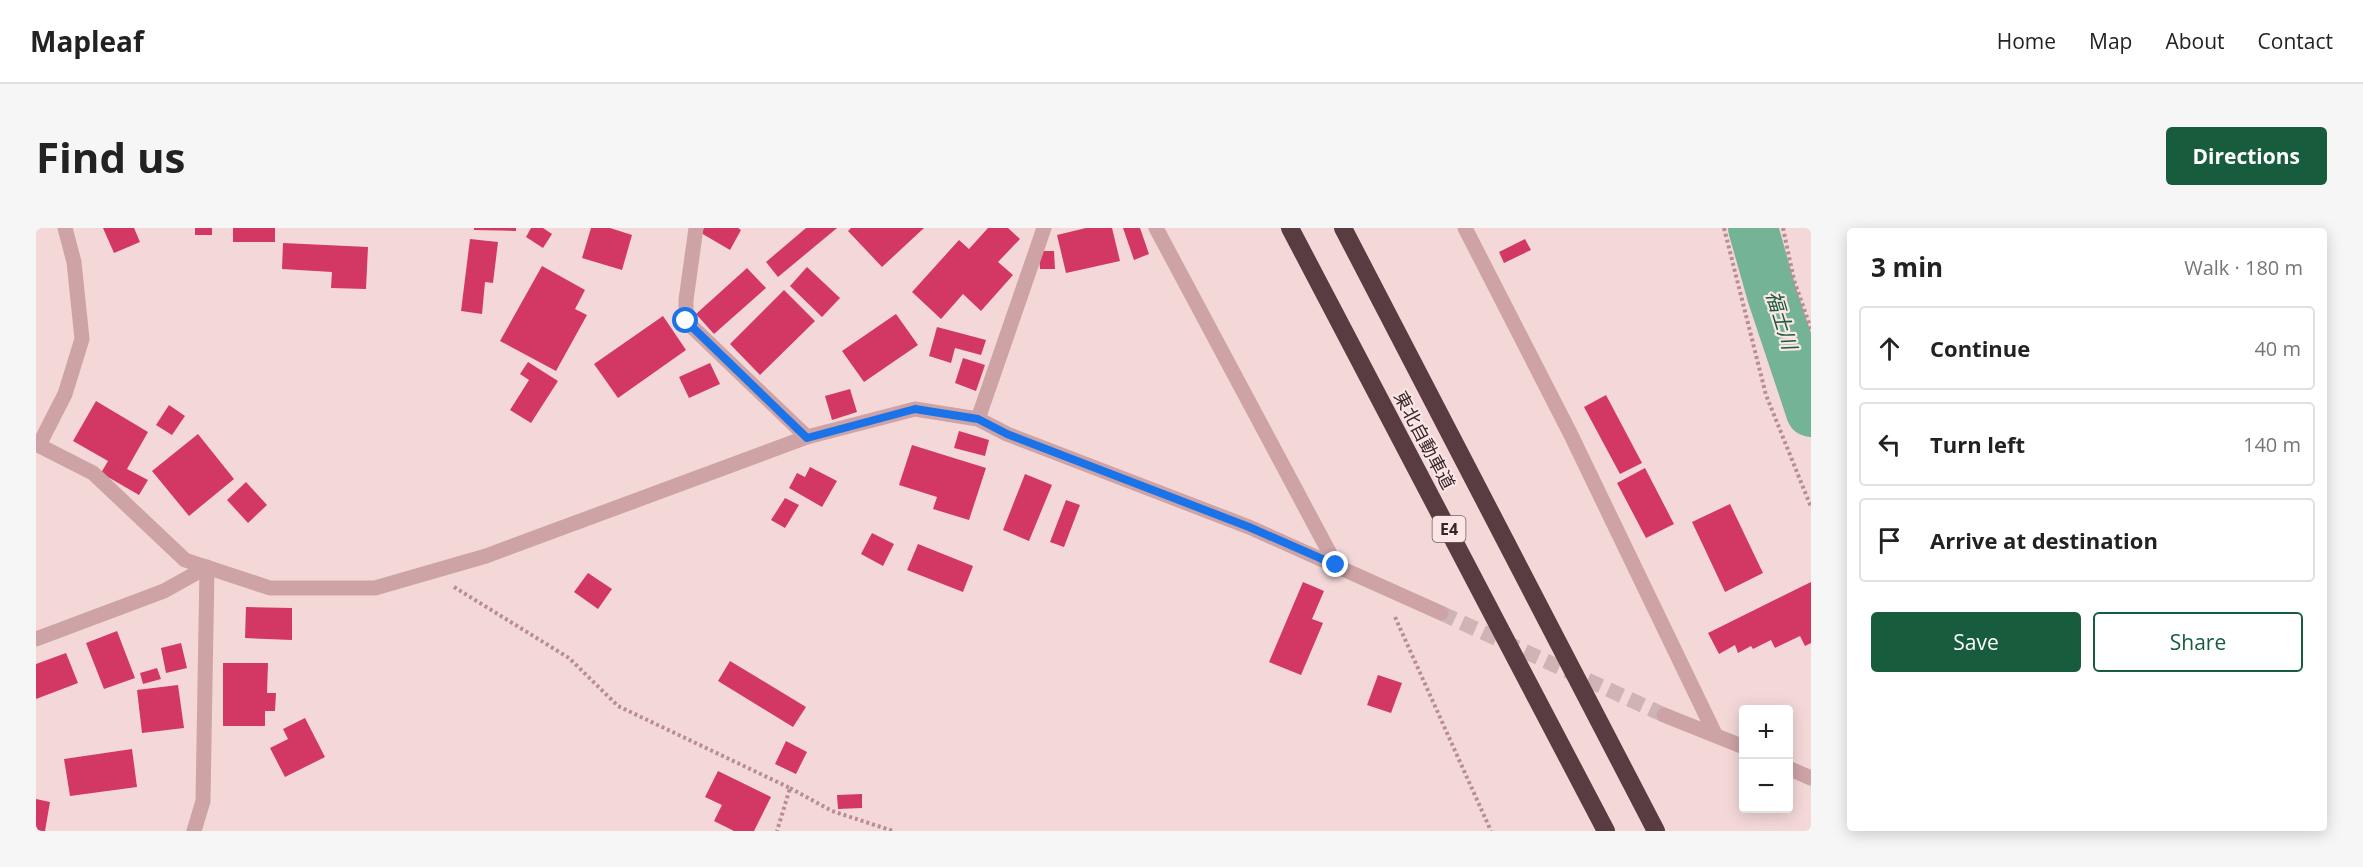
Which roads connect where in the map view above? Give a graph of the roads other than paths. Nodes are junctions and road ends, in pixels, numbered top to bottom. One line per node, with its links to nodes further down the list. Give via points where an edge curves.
1 (65, 228): 10 (street, via 74,262 82,339 65,394)
2 (696, 228): 9 (street, via 686,321)
3 (1044, 228): 8 (street)
4 (1156, 228): 11 (street)
5 (1290, 228): 21 (highway, 東北自動車道 / E4)
6 (1342, 228): 22 (highway, 東北自動車道 / E4)
7 (1465, 228): 16 (street, via 1570,433)
8 (978, 419): 9 (street, via 915,409); 11 (street)
9 (807, 438): 12 (street, via 486,556 375,588 270,588)
10 (37, 444): 12 (street, via 93,473 185,560)
11 (1336, 565): 13 (street)
12 (207, 567): 14 (street, via 164,591); 20 (street, via 204,801)
13 (1441, 613)
14 (36, 639)
15 (1664, 715): 16 (street)
16 (1715, 734): 17 (street)
17 (1739, 745)
18 (1793, 770): 19 (street)
19 (1811, 778)
20 (194, 831)
21 (1606, 831)
22 (1656, 831)

